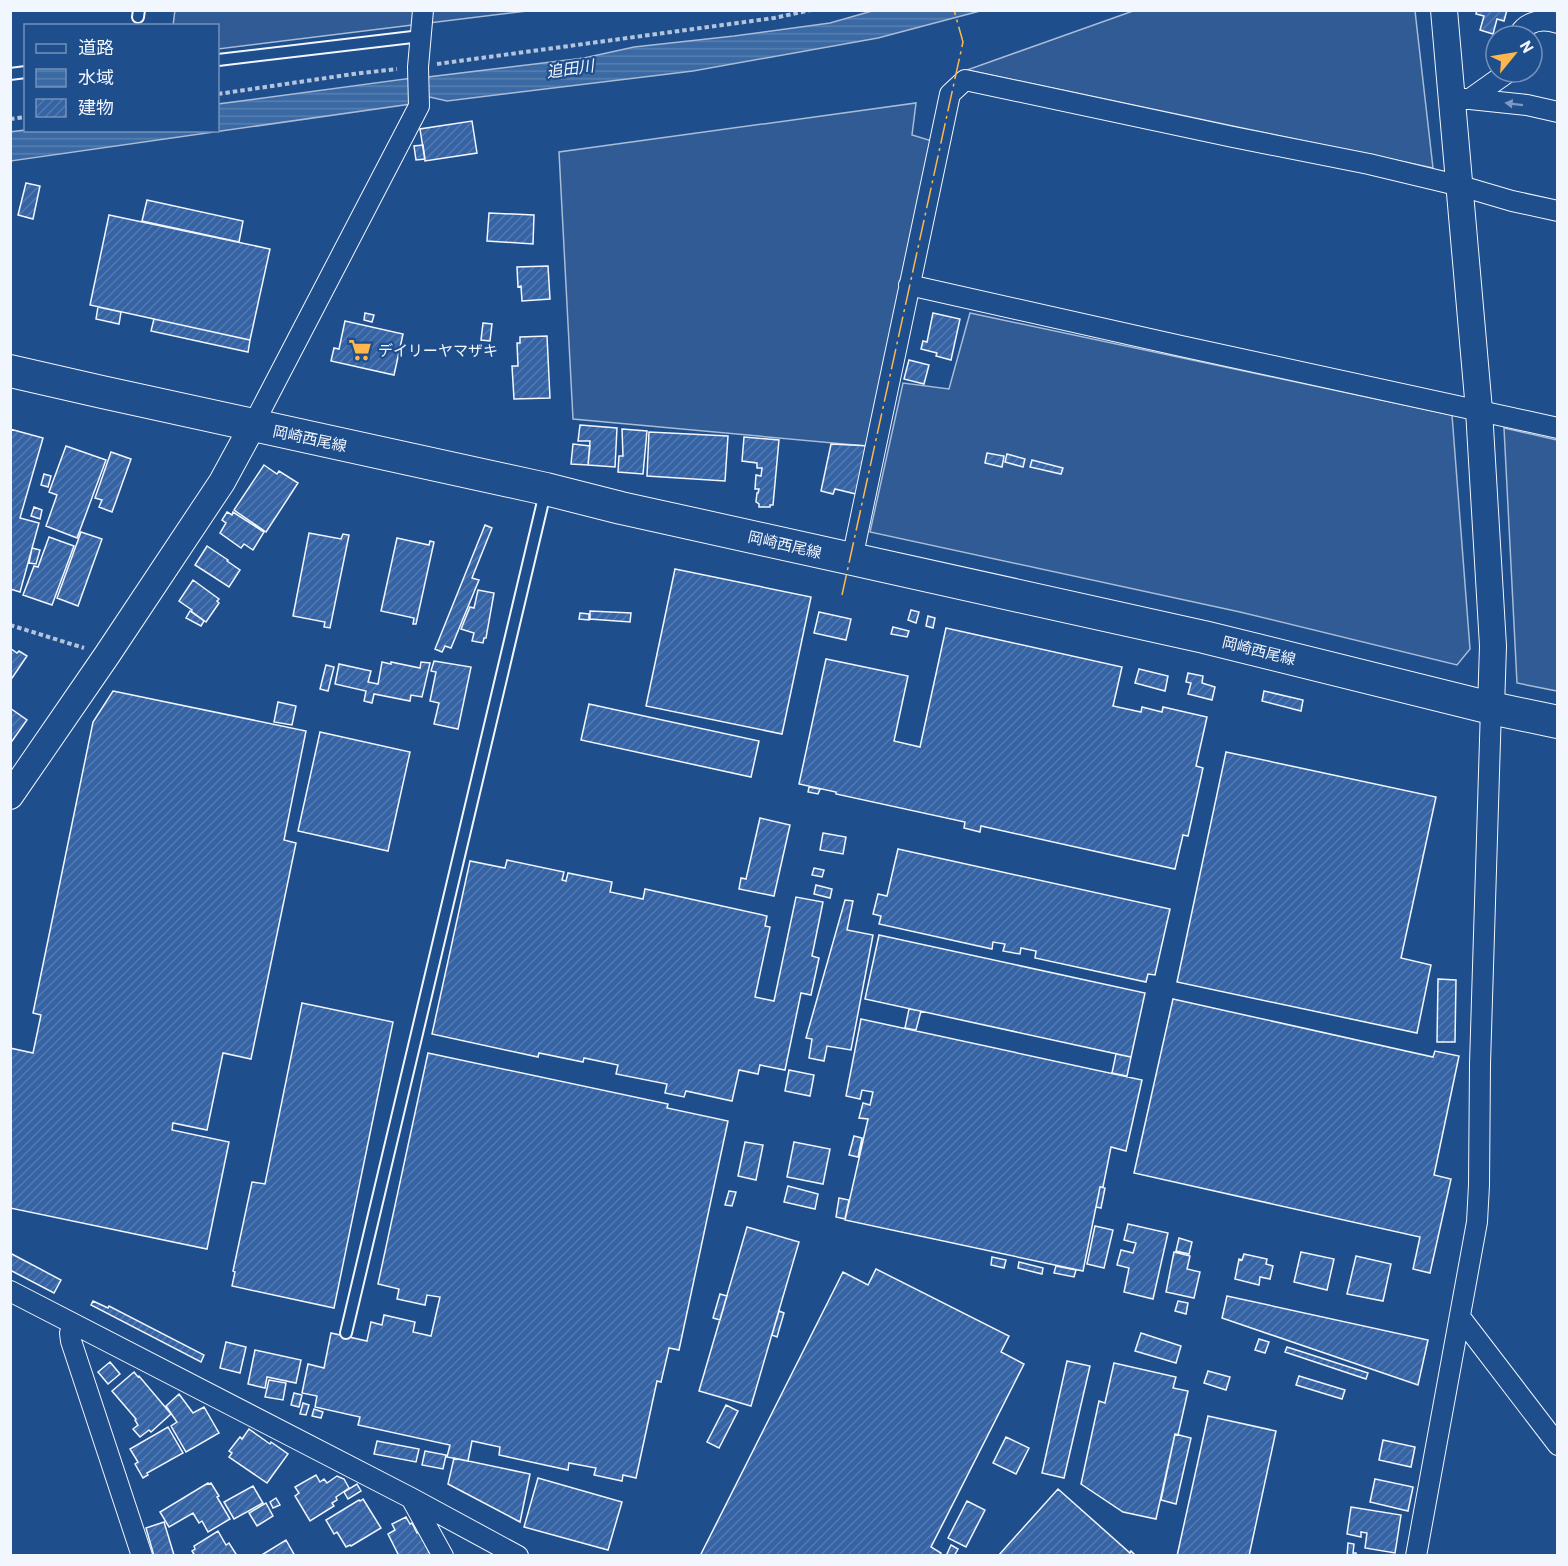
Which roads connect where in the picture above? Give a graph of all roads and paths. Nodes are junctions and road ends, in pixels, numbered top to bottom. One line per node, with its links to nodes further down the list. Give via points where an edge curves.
1 (423, 10): 6 (street)
2 (811, 10): 8 (path)
3 (1444, 10): 11 (street)
4 (1557, 23): 5 (street, via 1538,20)
5 (1529, 24)
6 (421, 36): 7 (lane); 8 (street)
7 (219, 60)
8 (418, 67): 10 (path); 18 (street, via 419,106)
9 (1487, 84): 11 (street)
10 (219, 94)
11 (1461, 99): 12 (street, one-way to 11); 13 (street)
12 (1557, 112)
13 (1461, 186): 14 (street); 15 (street, via 965,80 950,94); 17 (street)
14 (1557, 211)
15 (909, 285): 17 (street); 21 (street)
16 (10, 371): 18 (main road, 岡崎西尾線)
17 (1479, 410): 19 (street); 24 (street, via 1493,646)
18 (253, 425): 20 (main road, 岡崎西尾線); 23 (street, via 222,482)
19 (1557, 428)
20 (546, 489): 21 (main road, 岡崎西尾線); 30 (lane)
21 (852, 560): 24 (main road, 岡崎西尾線, via 1204,636)
22 (10, 625): 23 (path)
23 (107, 655): 26 (street)
24 (1491, 708): 25 (main road, 岡崎西尾線); 28 (street, via 1479,1185 1477,1222)
25 (1557, 722)
26 (10, 796)
27 (10, 1291): 29 (street)
28 (1460, 1317): 31 (street); 36 (street)
29 (74, 1324): 32 (street); 33 (street, via 71,1341)
30 (346, 1333)
31 (1557, 1444)
32 (411, 1498): 34 (street); 35 (street)
33 (142, 1556)
34 (442, 1556)
35 (518, 1556)
36 (1416, 1556)

